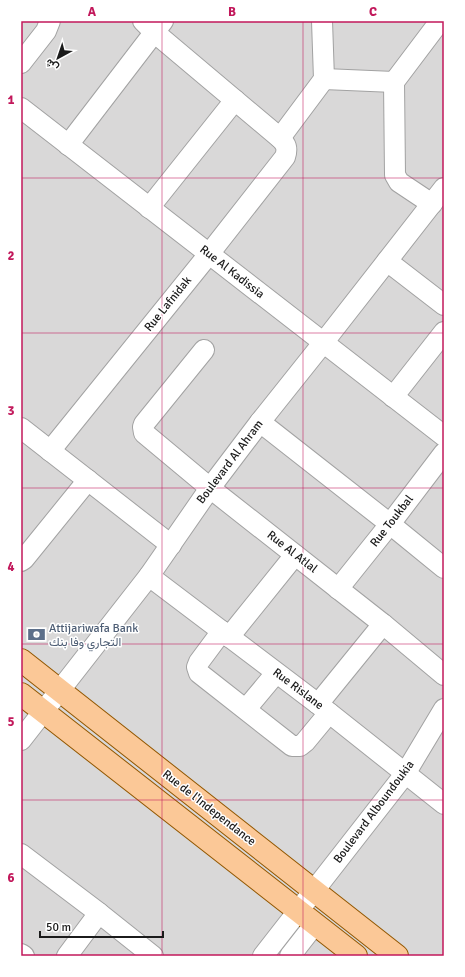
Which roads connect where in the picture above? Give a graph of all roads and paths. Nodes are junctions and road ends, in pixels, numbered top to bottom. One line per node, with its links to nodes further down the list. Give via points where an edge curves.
1 (50, 21): 5 (street, via 46,31)
2 (322, 21): 6 (street)
3 (440, 21): 7 (street)
4 (153, 25): 8 (street); 10 (street)
5 (21, 63)
6 (324, 79): 7 (street); 11 (street, Rue Lafnidak)
7 (394, 82): 12 (street, via 395,175 405,186)
8 (234, 100): 11 (street); 13 (street)
9 (21, 108): 10 (street, Rue Al Kadissia)
10 (68, 145): 13 (street, Rue Al Kadissia)
11 (283, 147): 14 (street, Rue Lafnidak)
12 (438, 196): 15 (street, Boulevard Al Ahram)
13 (149, 208): 14 (street, Rue Al Kadissia)
14 (209, 254): 18 (street, Rue Al Kadissia); 24 (street, Rue Lafnidak)
15 (387, 261): 16 (street); 18 (street, Boulevard Al Ahram)
16 (444, 305)
17 (444, 332): 20 (street)
18 (323, 343): 20 (street, Rue Al Kadissia); 21 (street, Boulevard Al Ahram)
19 (204, 350): 27 (street, Rue Al Atlal, via 143,427 144,433)
20 (393, 397): 23 (street, Rue Al Kadissia)
21 (260, 422): 27 (street, Boulevard Al Ahram); 28 (street)
22 (21, 428): 24 (street)
23 (444, 436)
24 (50, 451): 26 (street)
25 (444, 453): 28 (street, Rue Toukbal)
26 (88, 480): 29 (street); 31 (street)
27 (210, 488): 29 (street, Boulevard Al Ahram); 30 (street, Rue Al Atlal)
28 (390, 524): 32 (street); 34 (street, Rue Toukbal)
29 (170, 545): 33 (street, Boulevard Al Ahram)
30 (295, 555): 34 (street, Rue Al Atlal); 36 (street)
31 (21, 561)
32 (444, 568)
33 (149, 576): 36 (street, Rue Rislane); 40 (street, Boulevard Al Ahram)
34 (338, 589): 35 (street, Rue Al Atlal)
35 (383, 624): 39 (street, Rue Al Atlal); 42 (street)
36 (226, 634): 38 (street, Rue Rislane); 43 (street, via 198,662 197,667 199,672)
37 (21, 660): 40 (main road, Rue de l'Independance)
38 (276, 673): 42 (street, Rue Rislane); 43 (street)
39 (444, 675)
40 (60, 691): 45 (street, Boulevard Al Ahram); 50 (main road, Rue de l'Independance)
41 (21, 694): 45 (main road)
42 (323, 708): 43 (street, via 305,742 300,746 292,746); 47 (street, Rue Rislane)
43 (246, 709)
44 (444, 709): 47 (street, Boulevard Alboundoukia)
45 (43, 712): 46 (street, Boulevard Al Ahram); 51 (main road)
46 (21, 740)
47 (405, 774): 48 (street, Rue Rislane); 50 (street, Boulevard Alboundoukia)
48 (444, 804)
49 (21, 854): 52 (street)
50 (314, 891): 51 (street, Boulevard Alboundoukia); 61 (main road, Rue de l'Independance)
51 (298, 911): 53 (main road); 58 (street, Boulevard Alboundoukia)
52 (99, 913): 56 (street); 57 (street)
53 (315, 924): 59 (street); 60 (main road)
54 (21, 954): 55 (street)
55 (24, 956)
56 (66, 956)
57 (153, 956)
58 (263, 956)
59 (290, 956)
60 (356, 956)
61 (397, 956)

